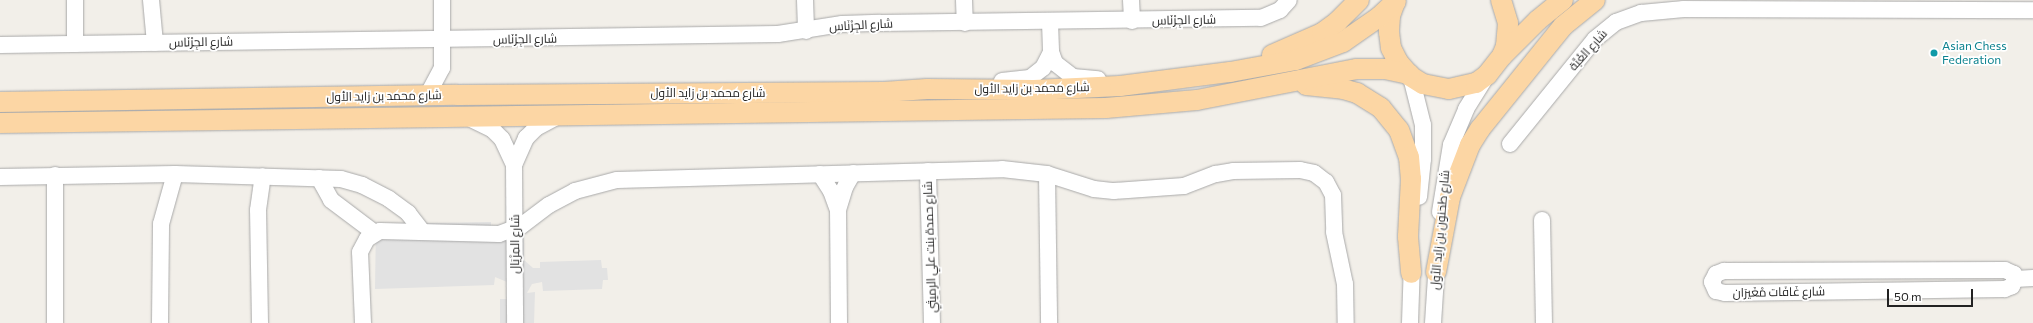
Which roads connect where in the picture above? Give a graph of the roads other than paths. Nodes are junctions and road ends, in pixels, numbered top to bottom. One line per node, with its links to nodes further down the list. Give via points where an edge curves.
1 (75, 0): 20 (street)
2 (151, 0): 19 (street)
3 (442, 0): 18 (street)
4 (805, 0): 17 (street)
5 (964, 0): 16 (street)
6 (1131, 0): 14 (street)
7 (1289, 0): 14 (street, شارع الجِرْنَاس, via 1280,10 1261,18)
8 (1359, 0): 25 (main road, via 1322,33)
9 (1396, 0): 25 (main road, شارع محمد بن زايد الأول, via 1362,30 1324,51 1296,60); 26 (main road, via 1388,32 1391,48 1398,62)
10 (1501, 0): 23 (main road, via 1508,29)
11 (1563, 0): 23 (main road, via 1538,20)
12 (1595, 0): 53 (main road, via 1563,26 1470,145 1450,197)
13 (2033, 10): 37 (street, شارع الغُبَّة, via 1684,9 1641,13 1616,22 1595,40)
14 (1132, 21): 15 (street, شارع الجِرْنَاس)
15 (1050, 22): 16 (street, شارع الجِرْنَاس); 22 (street)
16 (965, 23): 17 (street, شارع الجِرْنَاس, via 842,24)
17 (806, 31): 18 (street, شارع الجِرْنَاس, via 778,34)
18 (442, 40): 19 (street, شارع الجِرْنَاس); 24 (street)
19 (154, 43): 20 (street, شارع الجِرْنَاس)
20 (75, 44): 21 (street, شارع الجِرْنَاس)
21 (0, 45)
22 (1050, 52): 28 (street, via 1063,72 1084,80 1142,75); 30 (street, via 1037,74 1022,80 964,81)
23 (1502, 56): 27 (main road)
24 (442, 68): 31 (street); 32 (street)
25 (1230, 72): 28 (main road, شارع محمد بن زايد الأول)
26 (1410, 75): 27 (main road, via 1423,84 1449,90 1476,83); 29 (main road, شارع محمد بن زايد الأول, via 1385,69 1357,69); 54 (street, شارع طحنون بن زايد الأول, via 1420,108 1424,142)
27 (1487, 75): 53 (street, شارع طحنون بن زايد الأول, via 1466,109 1448,158 1442,184)
28 (1176, 78): 30 (main road, شارع محمد بن زايد الأول, via 1078,88)
29 (1288, 84): 34 (main road, شارع محمد بن زايد الأول, via 1198,100 1106,108); 54 (main road, via 1330,87 1357,94 1381,108 1399,130 1409,157 1411,179 1408,243)
30 (927, 89): 31 (main road, شارع محمد بن زايد الأول, via 884,92)
31 (457, 95): 32 (main road, شارع محمد بن زايد الأول)
32 (427, 96): 33 (main road, شارع محمد بن زايد الأول)
33 (0, 102)
34 (563, 115): 35 (main road, شارع محمد بن زايد الأول); 38 (street, شارع المِرْيَال, via 536,128 518,151)
35 (466, 116): 36 (main road, شارع محمد بن زايد الأول); 38 (street, شارع المِرْيَال, via 492,129 502,139)
36 (0, 123)
37 (1510, 144)
38 (514, 166): 50 (street, شارع المِرْيَال)
39 (928, 171): 40 (street); 43 (street, via 1002,169); 63 (street, شارع حمدة بنت علي الرميثي)
40 (853, 173): 42 (street); 48 (street, via 845,187)
41 (175, 174): 44 (street); 45 (street); 58 (street, via 161,224)
42 (820, 174): 48 (street, via 831,191); 50 (street, via 631,178 603,182 562,197)
43 (1047, 174): 64 (street); 65 (street, via 1094,189 1114,192 1184,186 1216,174 1233,171 1300,170 1314,173 1326,182 1333,195 1334,232 1345,284)
44 (55, 175): 46 (street); 57 (street)
45 (263, 176): 47 (street); 59 (street, via 258,215)
46 (0, 177)
47 (318, 178): 51 (street, via 352,182 380,193 408,213); 52 (street, via 331,200)
48 (838, 210): 62 (street)
49 (1542, 220): 68 (street)
50 (514, 229): 51 (street, via 490,235); 61 (street, شارع المِرْيَال)
51 (423, 232): 52 (street)
52 (375, 233): 60 (street, via 367,238 360,252)
53 (1436, 272): 67 (street, شارع طحنون بن زايد الأول)
54 (1411, 273): 66 (street, شارع طحنون بن زايد الأول)
55 (2033, 278): 56 (street)
56 (2015, 279): 56 (street, شارع غَافَات مْغَيرَان, via 2014,274 2005,270 1724,271 1716,274 1712,282 1716,291 1725,293 2005,289 2012,286)
57 (55, 323)
58 (160, 323)
59 (260, 323)
60 (363, 323)
61 (516, 323)
62 (839, 323)
63 (932, 323)
64 (1049, 323)
65 (1346, 323)
66 (1410, 323)
67 (1434, 323)
68 (1544, 323)

